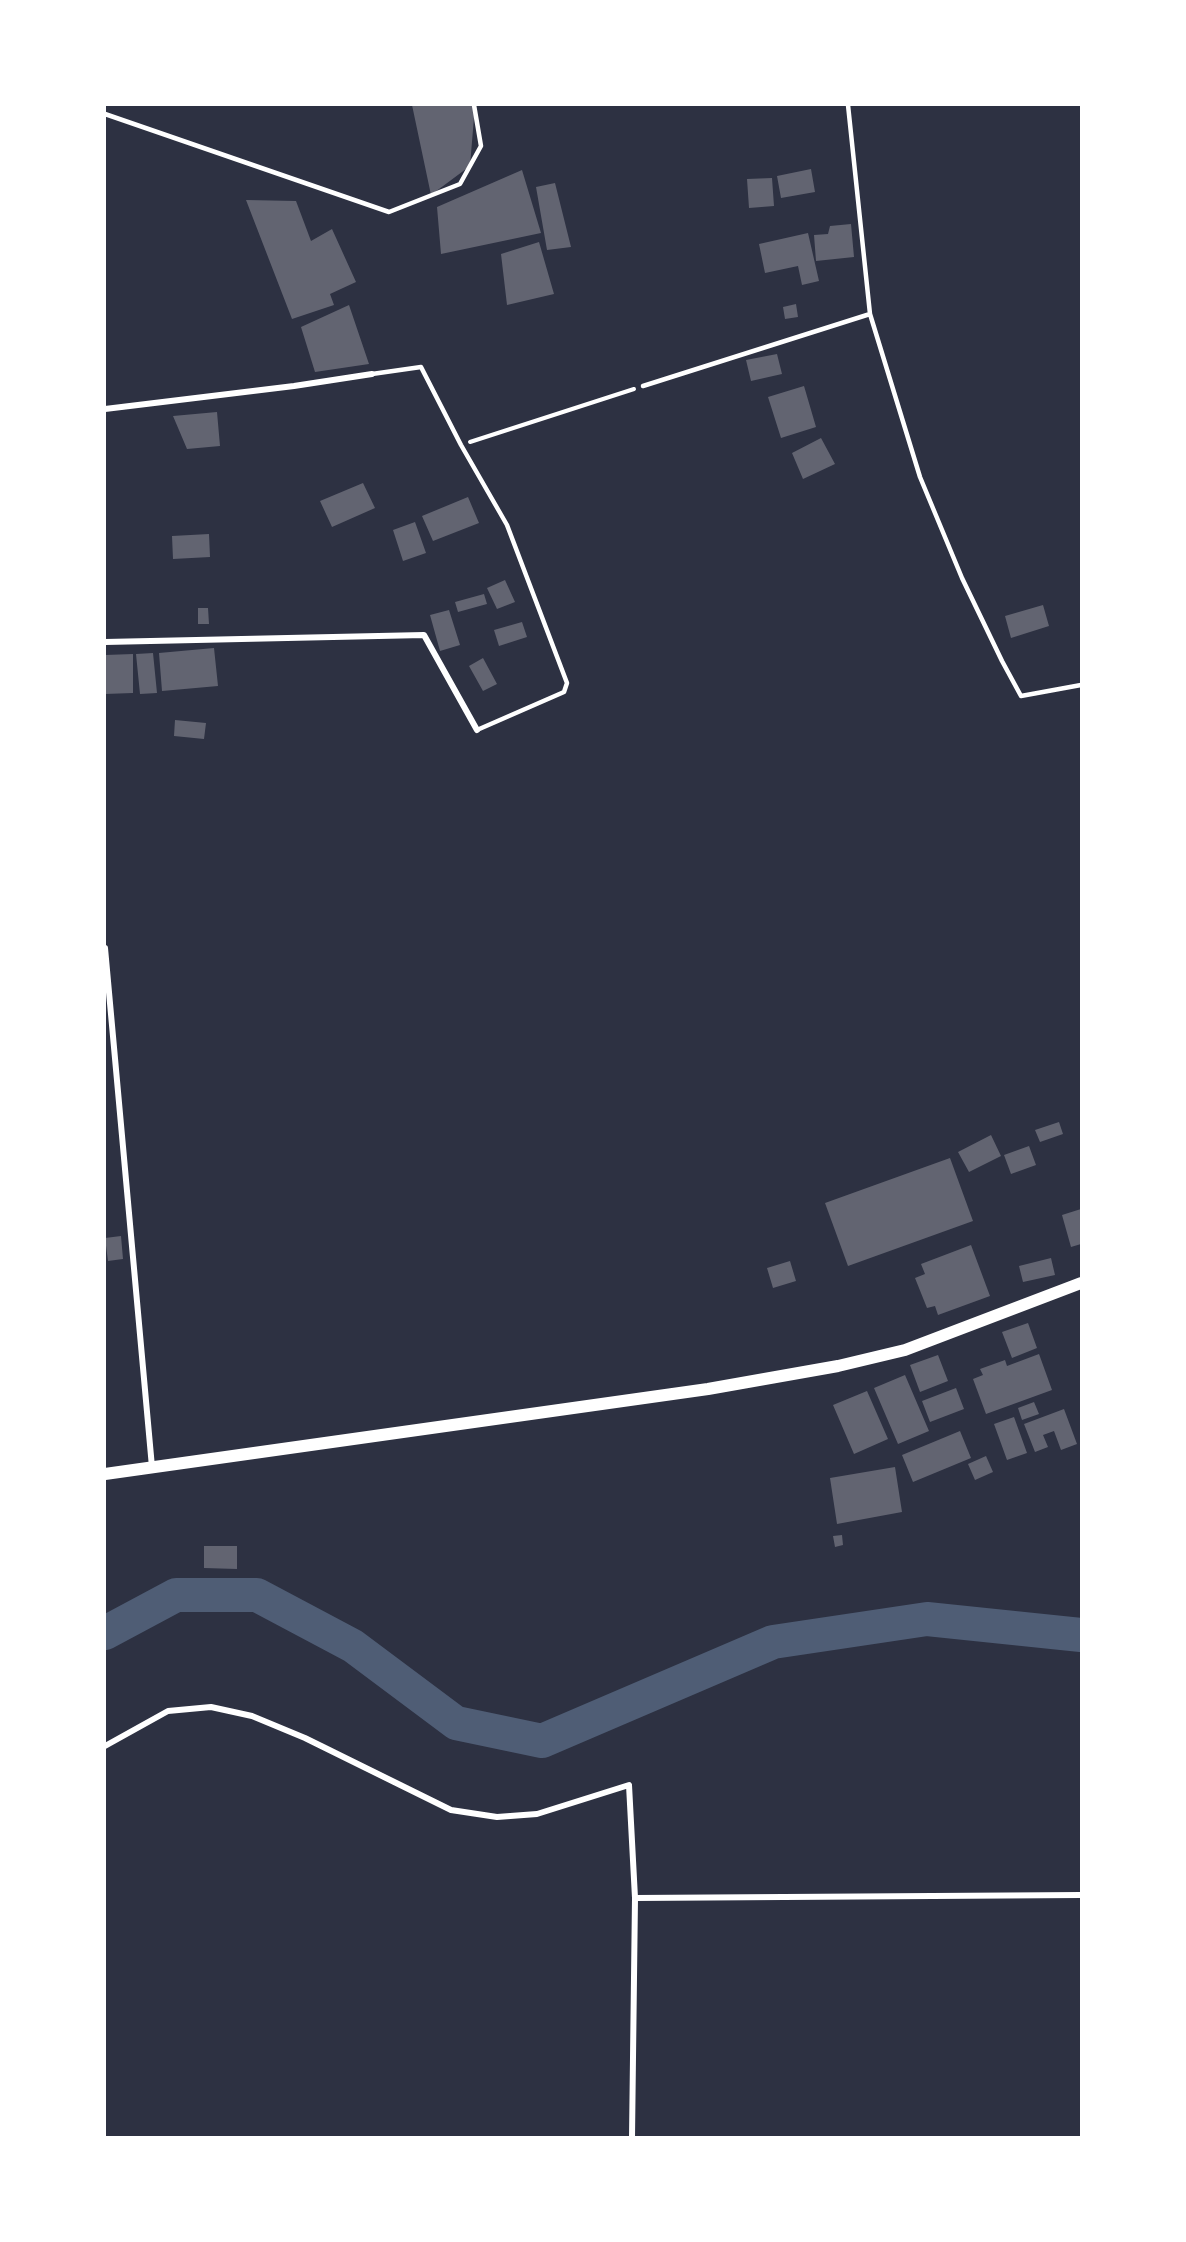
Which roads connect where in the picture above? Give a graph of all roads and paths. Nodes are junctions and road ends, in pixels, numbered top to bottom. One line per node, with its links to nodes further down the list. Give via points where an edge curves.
1 (474, 105): 3 (lane, via 481,146 460,184 389,212)
2 (848, 105): 4 (lane)
3 (105, 114)
4 (870, 314): 6 (lane); 10 (lane, via 920,477 1006,670 1021,696)
5 (372, 374): 7 (street); 8 (lane, via 421,367)
6 (643, 386): 8 (path)
7 (105, 409)
8 (461, 445): 11 (lane, via 507,525 567,683 564,692)
9 (105, 642): 11 (street, via 424,635)
10 (1081, 685)
11 (477, 730)
12 (105, 948): 13 (street)
13 (105, 955): 15 (street)
14 (1081, 1283): 15 (main road, via 905,1350 838,1366 708,1389)
15 (152, 1468): 16 (main road)
16 (105, 1474)
17 (105, 1746): 19 (street, via 168,1711 211,1707 252,1716 305,1738 451,1810 497,1817 537,1814 629,1785)
18 (1081, 1895): 19 (street)
19 (635, 1898): 20 (street)
20 (632, 2137)

